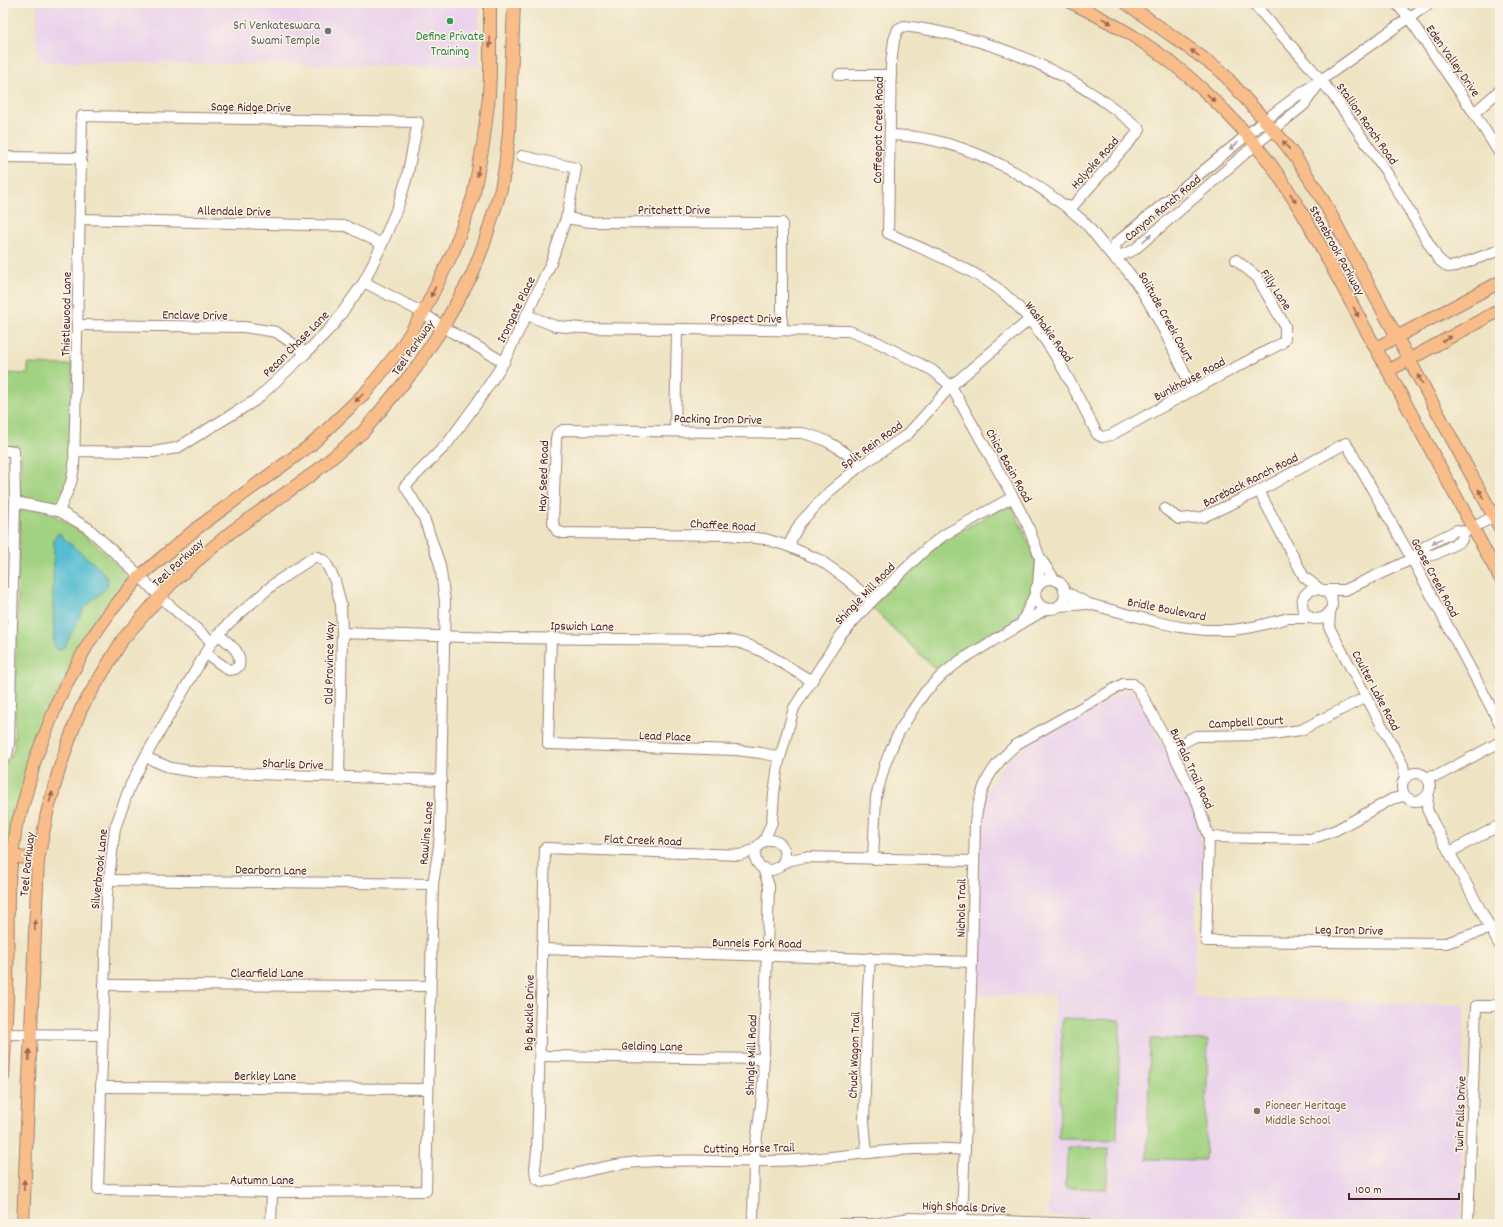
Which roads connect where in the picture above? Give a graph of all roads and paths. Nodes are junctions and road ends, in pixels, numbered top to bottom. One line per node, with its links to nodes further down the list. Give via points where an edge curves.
1 (490, 3): 37 (main road, Teel Parkway, one-way to 37, via 488,103 484,146 473,197 454,250)
2 (514, 3): 41 (main road, Teel Parkway, via 509,132 501,189 480,257)
3 (1072, 3): 20 (main road, Stonebrook Parkway, one-way to 20, via 1137,39 1173,65 1204,91)
4 (1126, 3): 15 (main road, Stonebrook Parkway, one-way to 4, via 1221,72)
5 (1253, 3): 11 (street, Stallion Ranch Road)
6 (1396, 3): 8 (street, Eden Valley Drive)
7 (1430, 3): 8 (street, Canyon Ranch Road)
8 (1409, 18): 11 (street, Canyon Ranch Road); 13 (street, Eden Valley Drive)
9 (891, 74): 10 (street); 17 (street, Coffeepot Creek Road, via 894,40 898,28 904,26 951,34 989,45 1054,72 1089,92); 19 (street, Coffeepot Creek Road)
10 (839, 75)
11 (1321, 80): 15 (street, Canyon Ranch Road); 18 (street, Canyon Ranch Road, via 1304,104); 31 (street, Stallion Ranch Road, via 1388,173 1438,260 1448,267 1456,266)
12 (1500, 90): 13 (street)
13 (1474, 113): 22 (street, Eden Valley Drive)
14 (82, 116): 16 (street, Sage Ridge Drive); 25 (street, Thistlewood Lane)
15 (1265, 120): 18 (main road, Stonebrook Parkway); 20 (street, Canyon Ranch Road)
16 (418, 122): 30 (street, Pecan Chase Lane, via 407,177)
17 (1140, 130): 26 (street, Holyoke Road, via 1073,206)
18 (1274, 130): 21 (street, Canyon Ranch Road); 44 (main road, Stonebrook Parkway, one-way to 18, via 1323,200)
19 (890, 135): 26 (street, Solitude Creek Court, via 934,141 981,156 1024,178); 29 (street, Coffeepot Creek Road)
20 (1247, 135): 21 (main road, Stonebrook Parkway); 32 (street, Canyon Ranch Road, one-way to 32, via 1116,243)
21 (1255, 145): 32 (street, Canyon Ranch Road, one-way to 21, via 1134,250); 46 (main road, Stonebrook Parkway, one-way to 46, via 1300,208)
22 (1500, 154)
23 (522, 156): 27 (street, Irongate Place, via 576,168)
24 (3, 157): 25 (street)
25 (81, 158): 28 (street, Thistlewood Lane)
26 (1065, 206): 32 (street, Solitude Creek Court, via 1084,222)
27 (566, 218): 38 (street, Irongate Place, via 551,262); 43 (street, Pritchett Drive, via 590,222 782,223)
28 (80, 219): 30 (street, Allendale Drive, via 346,226); 40 (street, Thistlewood Lane)
29 (888, 233): 39 (street, Washakie Road, via 954,262 988,281 1019,307)
30 (382, 244): 34 (street, Pecan Chase Lane)
31 (1500, 250)
32 (1114, 258): 52 (street, Solitude Creek Court, via 1128,272 1145,298)
33 (1236, 260): 45 (street, Filly Lane, via 1257,277 1285,326)
34 (364, 282): 37 (street); 47 (street, Pecan Chase Lane, via 334,324)
35 (1500, 282): 44 (main road)
36 (1500, 310): 48 (main road, one-way to 36)
37 (423, 313): 41 (street); 76 (main road, Teel Parkway, one-way to 76, via 401,348 366,390 312,444 197,528)
38 (527, 315): 42 (street, Prospect Drive, via 555,326); 49 (street, Irongate Place)
39 (1029, 320): 51 (street, Split Rein Road); 55 (street, Washakie Road, via 1056,357 1097,434)
40 (77, 325): 47 (street, Enclave Drive, via 244,327 276,332); 58 (street, Thistlewood Lane)
41 (443, 327): 49 (street); 84 (main road, Teel Parkway, via 416,368 362,432 314,473 231,532 172,582)
42 (677, 329): 43 (street, Prospect Drive); 54 (street)
43 (782, 330): 51 (street, Prospect Drive, via 849,331 932,370)
44 (1397, 336): 46 (main road); 48 (main road, Stonebrook Parkway)
45 (1286, 338): 52 (street, Bunkhouse Road, via 1277,346)
46 (1376, 348): 50 (main road, Stonebrook Parkway)
47 (306, 354): 58 (street, Pecan Chase Lane, via 256,400 177,448 152,452)
48 (1409, 360): 50 (main road); 66 (main road, Stonebrook Parkway, one-way to 48)
49 (504, 362): 60 (street, Irongate Place, via 447,444)
50 (1388, 371): 69 (main road, Stonebrook Parkway)
51 (951, 386): 59 (street, Split Rein Road, via 908,434); 62 (street, Chico Basin Road)
52 (1193, 390): 55 (street, Bunkhouse Road, via 1111,436)
53 (566, 429): 54 (street, Packing Iron Drive); 68 (street, Hay Seed Road, via 558,432 556,439 553,523)
54 (675, 431): 59 (street, Packing Iron Drive, via 802,433 818,436 844,451)
55 (1102, 437)
56 (1346, 443): 61 (street, Bareback Ranch Road); 75 (street, Goose Creek Road)
57 (3, 451): 63 (street, via 14,451)
58 (74, 451): 65 (street, Thistlewood Lane, via 71,483)
59 (860, 466): 70 (street, Split Rein Road, via 830,491 806,516)
60 (406, 486): 96 (street, Rawlins Lane, via 424,518 440,565 445,601)
61 (1259, 491): 64 (street, Bareback Ranch Road, via 1203,517 1179,519); 77 (street)
62 (1013, 497): 74 (street, Chico Basin Road); 86 (street, Shingle Mill Road, via 944,535 926,548)
63 (15, 502): 65 (street); 72 (street)
64 (1165, 509)
65 (59, 511): 76 (street, via 88,528)
66 (1497, 515): 67 (main road, Stonebrook Parkway); 69 (street)
67 (1500, 528)
68 (555, 529): 70 (street, Chaffee Road, via 563,533 742,536)
69 (1469, 530): 75 (street, via 1461,541 1436,554); 78 (main road, Stonebrook Parkway)
70 (788, 546): 86 (street, Chaffee Road, via 810,555 831,568)
71 (3, 554): 72 (street)
72 (14, 554): 100 (street)
73 (318, 557): 95 (street, Old Province Way, via 325,561 339,592); 97 (street, Silverbrook Lane, via 275,583)
74 (1040, 558): 79 (street, Chico Basin Road); 81 (street, Chico Basin Road)
75 (1412, 559): 82 (street); 104 (street, Goose Creek Road)
76 (140, 576): 84 (street); 125 (main road, Teel Parkway, via 106,618 60,696 36,757 16,825)
77 (1304, 577): 80 (street); 85 (street)
78 (1500, 578)
79 (1055, 580): 81 (street, via 1042,582); 83 (street)
80 (1321, 589): 82 (street); 85 (street, via 1311,590); 90 (street, via 1331,598)
81 (1036, 590): 89 (street, via 1038,603); 93 (street)
82 (1345, 590): 90 (street)
83 (1064, 591): 87 (street, Bridle Boulevard); 88 (street, via 1064,599)
84 (160, 597): 97 (street); 128 (main road, Teel Parkway, one-way to 84, via 59,770 81,709 124,639)
85 (1303, 597): 91 (street); 92 (street, via 1303,610)
86 (872, 601): 101 (street, Shingle Mill Road, via 841,635)
87 (1089, 604): 88 (street, Bridle Boulevard); 91 (street, Bridle Boulevard, via 1157,622 1205,630 1233,630)
88 (1059, 606): 89 (street)
89 (1046, 609): 93 (street)
90 (1330, 611): 92 (street, via 1323,618); 94 (street)
91 (1289, 618): 92 (street, Bridle Boulevard)
92 (1312, 618): 94 (street)
93 (1022, 622): 127 (street, via 943,674 925,692 912,711 892,747 876,797)
94 (1329, 627): 103 (street, Coulter Lake Road)
95 (342, 633): 96 (street, Ipswich Lane); 111 (street, Old Province Way)
96 (445, 636): 98 (street, Ipswich Lane); 112 (street, Rawlins Lane)
97 (215, 638): 99 (street, Silverbrook Lane); 99 (street, via 240,654 239,666 230,670)
98 (551, 638): 101 (street, Ipswich Lane, via 735,641 759,649); 108 (street, Lead Place, via 548,744 736,750)
99 (205, 653): 107 (street, Silverbrook Lane)
100 (7, 661): 109 (street, via 9,744 7,755)
101 (812, 681): 108 (street, Shingle Mill Road, via 794,708)
102 (1133, 684): 106 (street, Buffalo Trail Road, via 1143,696); 129 (street, Nichols Trail, via 1119,686 1017,744 1003,757 986,781 979,801 975,822)
103 (1366, 697): 106 (street, Campbell Court, via 1301,730 1265,735 1196,736); 110 (street, Coulter Lake Road)
104 (1500, 724)
105 (1500, 742): 113 (street, via 1439,775)
106 (1171, 749): 119 (street, Buffalo Trail Road, via 1197,801)
107 (145, 757): 111 (street, Sharlis Drive, via 171,768 196,772); 132 (street, Silverbrook Lane, via 130,786 115,828)
108 (780, 757): 117 (street, Shingle Mill Road)
109 (3, 759)
110 (1409, 775): 113 (street, via 1418,773); 114 (street, via 1402,782)
111 (339, 777): 112 (street, Sharlis Drive)
112 (442, 780): 133 (street, Rawlins Lane, via 439,846)
113 (1428, 786): 115 (street, via 1424,798); 116 (street)
114 (1403, 792): 115 (street, via 1412,801); 119 (street, via 1336,830 1311,839)
115 (1417, 801): 116 (street)
116 (1428, 809): 123 (street)
117 (772, 822): 120 (street, Shingle Mill Road); 121 (street, Shingle Mill Road)
118 (1500, 825): 123 (street)
119 (1208, 837): 136 (street, Buffalo Trail Road)
120 (762, 843): 121 (street, via 769,840); 124 (street, Flat Creek Road); 130 (street, via 755,853)
121 (781, 845): 126 (street); 131 (street, via 785,856)
122 (545, 848): 124 (street, Flat Creek Road); 138 (street, Big Buckle Drive)
123 (1450, 852): 135 (street)
124 (740, 855): 130 (street, Flat Creek Road)
125 (12, 856): 128 (main road); 145 (main road, Teel Parkway, via 8,890)
126 (805, 857): 127 (street); 131 (street, via 791,860)
127 (873, 859): 129 (street)
128 (38, 860): 146 (main road, Teel Parkway, one-way to 128)
129 (974, 861): 141 (street, Nichols Trail)
130 (760, 866): 131 (street, via 767,870); 134 (street, Shingle Mill Road)
131 (779, 867): 134 (street, Shingle Mill Road)
132 (108, 880): 133 (street, Dearborn Lane); 142 (street, Silverbrook Lane)
133 (433, 884): 143 (street, Rawlins Lane)
134 (769, 886): 139 (street, Shingle Mill Road)
135 (1491, 928): 136 (street, Leg Iron Drive, via 1446,943); 137 (street)
136 (1206, 941)
137 (1500, 946)
138 (542, 949): 139 (street, Bunnels Fork Road); 148 (street, Big Buckle Drive)
139 (767, 956): 140 (street, Bunnels Fork Road); 149 (street, Shingle Mill Road)
140 (870, 958): 141 (street, Bunnels Fork Road); 154 (street, Chuck Wagon Trail, via 864,1122)
141 (972, 962): 153 (street, Nichols Trail)
142 (104, 985): 143 (street, Clearfield Lane); 147 (street, Silverbrook Lane)
143 (430, 986): 152 (street, Rawlins Lane)
144 (1500, 1004): 167 (street, Twin Falls Drive, via 1476,1006)
145 (4, 1034): 146 (street); 150 (main road, Teel Parkway)
146 (30, 1034): 147 (street); 162 (main road, Teel Parkway, one-way to 146)
147 (102, 1035): 151 (street, Silverbrook Lane)
148 (540, 1056): 149 (street, Gelding Lane); 156 (street, Big Buckle Drive)
149 (764, 1059): 155 (street, Shingle Mill Road)
150 (3, 1078)
151 (101, 1087): 152 (street, Berkley Lane); 157 (street, Silverbrook Lane)
152 (428, 1089): 158 (street, Rawlins Lane)
153 (965, 1150): 154 (street, Cutting Horse Trail, via 916,1149); 160 (street, Nichols Trail)
154 (867, 1153): 155 (street, Cutting Horse Trail, via 797,1160)
155 (754, 1161): 156 (street, Cutting Horse Trail, via 643,1162 592,1168 543,1182); 164 (street, Shingle Mill Road)
156 (536, 1178)
157 (98, 1189): 159 (street, Autumn Lane)
158 (426, 1191): 159 (street, Autumn Lane)
159 (272, 1192): 163 (street)
160 (962, 1219): 161 (street, High Shoals Drive); 165 (street, High Shoals Drive, via 910,1218 874,1224)
161 (1010, 1222): 166 (street, High Shoals Drive)
162 (23, 1224)
163 (271, 1224)
164 (753, 1224)
165 (841, 1224)
166 (1086, 1224)
167 (1468, 1224)

